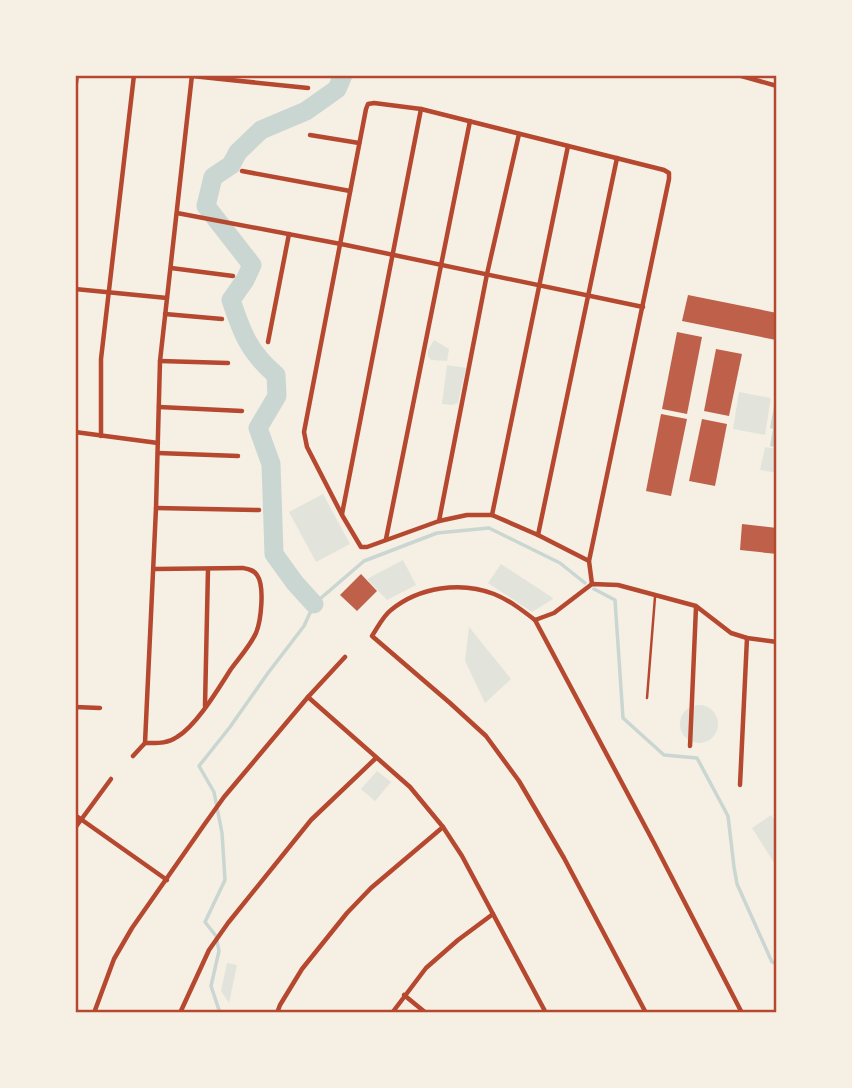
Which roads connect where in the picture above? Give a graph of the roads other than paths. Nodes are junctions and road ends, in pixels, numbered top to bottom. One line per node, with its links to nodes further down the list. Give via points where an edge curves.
1 (77, 75): 7 (street)
2 (134, 75): 27 (street)
3 (192, 75): 6 (street); 17 (street)
4 (738, 75): 5 (street)
5 (777, 86)
6 (308, 88)
7 (75, 90)
8 (421, 109): 9 (street); 12 (street, via 368,104); 20 (street)
9 (470, 121): 10 (street); 21 (street)
10 (519, 134): 13 (street); 23 (street)
11 (310, 135): 12 (street)
12 (359, 143): 16 (street)
13 (568, 146): 14 (street); 25 (street)
14 (617, 158): 28 (street); 30 (street, via 669,173)
15 (242, 171): 16 (street)
16 (350, 191): 19 (street)
17 (177, 214): 18 (street); 22 (street)
18 (289, 234): 19 (street); 33 (street)
19 (340, 244): 20 (street); 45 (street, via 304,432 307,447)
20 (392, 255): 21 (street); 45 (street)
21 (441, 265): 23 (street); 49 (street)
22 (171, 268): 24 (street); 29 (street)
23 (487, 275): 25 (street); 47 (street)
24 (233, 276)
25 (540, 286): 28 (street); 46 (street)
26 (75, 289): 27 (street)
27 (109, 293): 29 (street); 39 (street, via 101,359)
28 (588, 296): 30 (street); 48 (street)
29 (167, 298): 31 (street)
30 (643, 307): 50 (street)
31 (165, 314): 32 (street); 34 (street)
32 (222, 320)
33 (268, 342)
34 (160, 361): 35 (street); 36 (street)
35 (228, 363)
36 (159, 407): 37 (street); 40 (street)
37 (242, 411)
38 (75, 432): 39 (street)
39 (101, 436): 40 (street)
40 (158, 443): 41 (street)
41 (158, 453): 42 (street); 43 (street)
42 (238, 456)
43 (156, 508): 44 (street); 51 (street)
44 (259, 510)
45 (342, 515): 49 (street, via 361,547)
46 (492, 516): 47 (street); 48 (street)
47 (439, 521): 49 (street)
48 (538, 535): 50 (street)
49 (386, 539)
50 (589, 561): 53 (street)
51 (154, 569): 52 (street); 65 (street)
52 (208, 569): 62 (street); 62 (street, via 256,572 261,594 254,636)
53 (592, 584): 54 (street); 56 (street, via 554,613)
54 (656, 594): 55 (street); 61 (lane)
55 (696, 606): 57 (street, via 731,633); 66 (street)
56 (535, 620): 83 (street, via 491,592 442,588 411,597 389,611 372,636 485,736 519,780); 84 (street)
57 (747, 638): 58 (street); 70 (street)
58 (777, 642)
59 (345, 657): 60 (street)
60 (308, 697): 68 (street); 74 (street, via 224,797)
61 (647, 698)
62 (205, 706): 65 (street, via 177,738)
63 (75, 707): 64 (street)
64 (100, 708)
65 (145, 743): 67 (street)
66 (690, 746)
67 (133, 756)
68 (376, 758): 72 (street, via 410,787); 78 (street, via 311,820 228,923 209,950)
69 (110, 779): 71 (street)
70 (740, 785)
71 (78, 817): 73 (street); 74 (street)
72 (443, 827): 75 (street); 79 (street, via 347,913 302,969)
73 (75, 828)
74 (167, 880): 77 (street, via 114,959)
75 (494, 914): 76 (street, via 426,968); 82 (street)
76 (404, 995): 80 (street); 81 (street)
77 (94, 1013)
78 (180, 1013)
79 (277, 1013)
80 (392, 1013)
81 (426, 1013)
82 (546, 1013)
83 (646, 1013)
84 (742, 1013)

